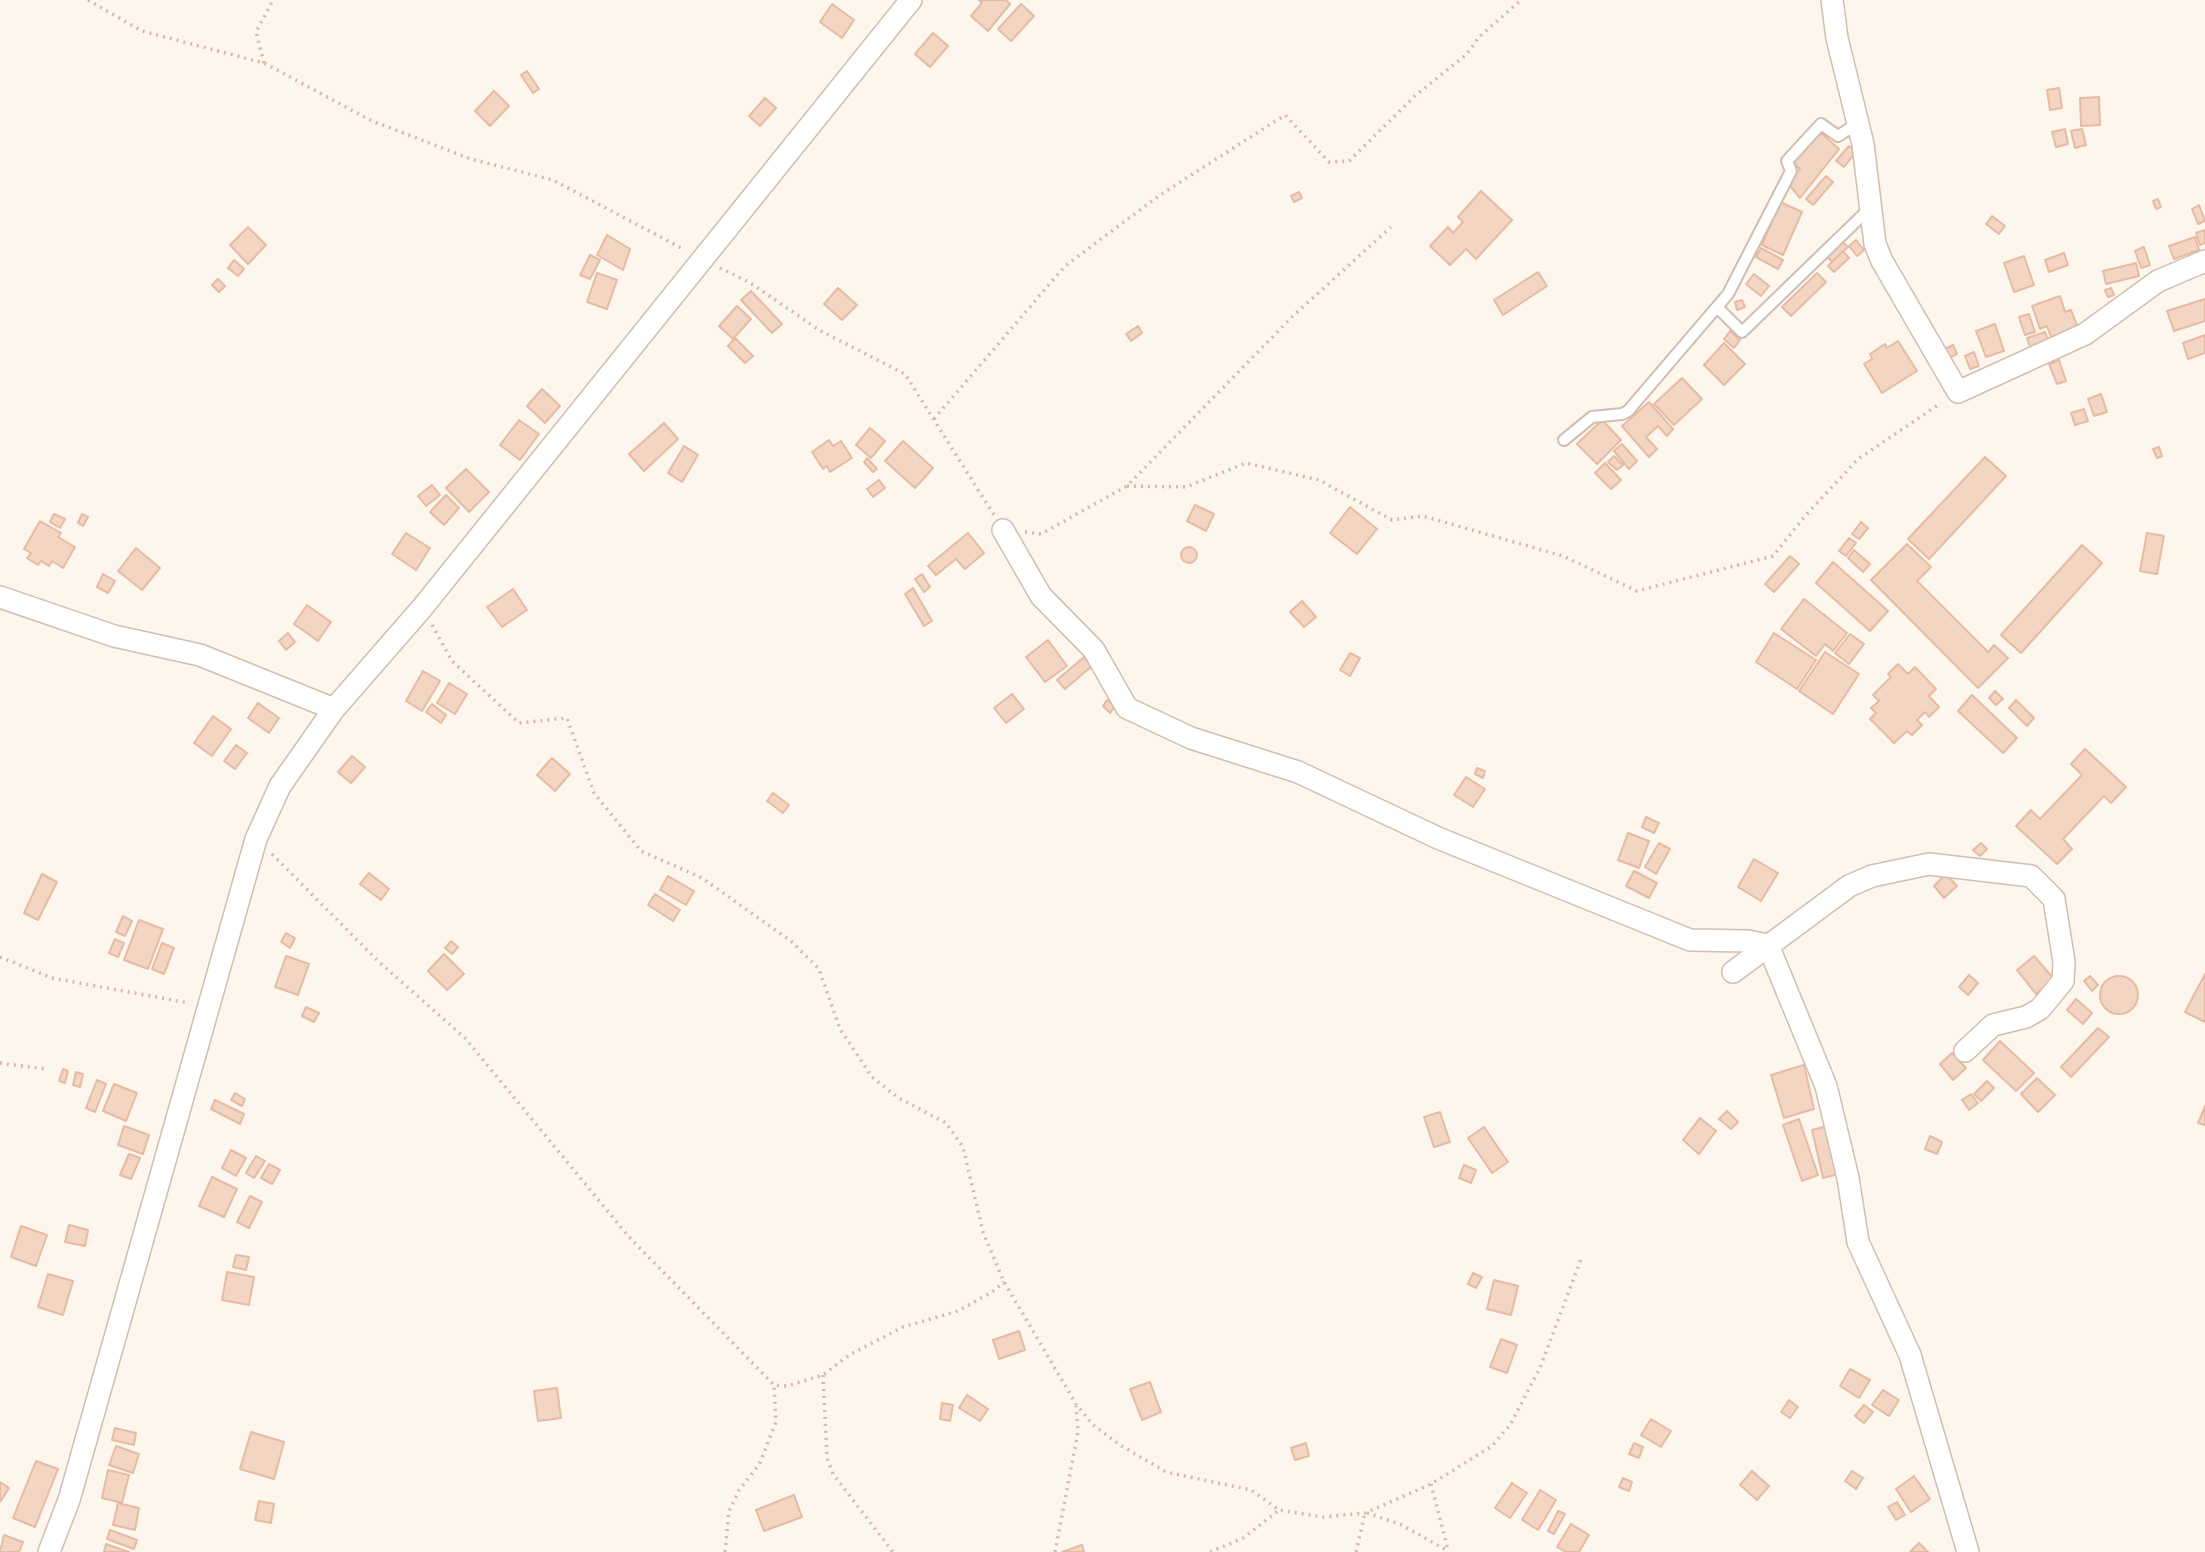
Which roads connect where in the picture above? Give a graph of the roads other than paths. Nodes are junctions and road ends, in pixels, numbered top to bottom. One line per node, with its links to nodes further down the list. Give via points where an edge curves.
1 (911, 0): 10 (street, via 422,608)
2 (1832, 0): 3 (street)
3 (1858, 123): 4 (street); 6 (lane, via 1838,136 1821,124 1787,160 1791,171)
4 (1870, 208): 5 (street, via 1882,261 1958,392 2074,340 2158,281); 6 (lane, via 1742,332)
5 (2205, 261)
6 (1718, 308): 7 (lane, via 1628,411 1592,417)
7 (1564, 440)
8 (1003, 530): 11 (street, via 1041,596 1094,650 1127,708 1191,738 1298,772 1438,838 1690,940)
9 (0, 597): 10 (street, via 114,636 200,655)
10 (334, 709): 14 (street, via 280,786 256,839 69,1500)
11 (1768, 945): 12 (street); 13 (street, via 1849,886 1897,869 1940,864 2031,876 2054,899 2063,981 2040,1010 1993,1025); 15 (street, via 1829,1095 1858,1242 1910,1355)
12 (1732, 971)
13 (1965, 1051)
14 (49, 1552)
15 (1968, 1552)

